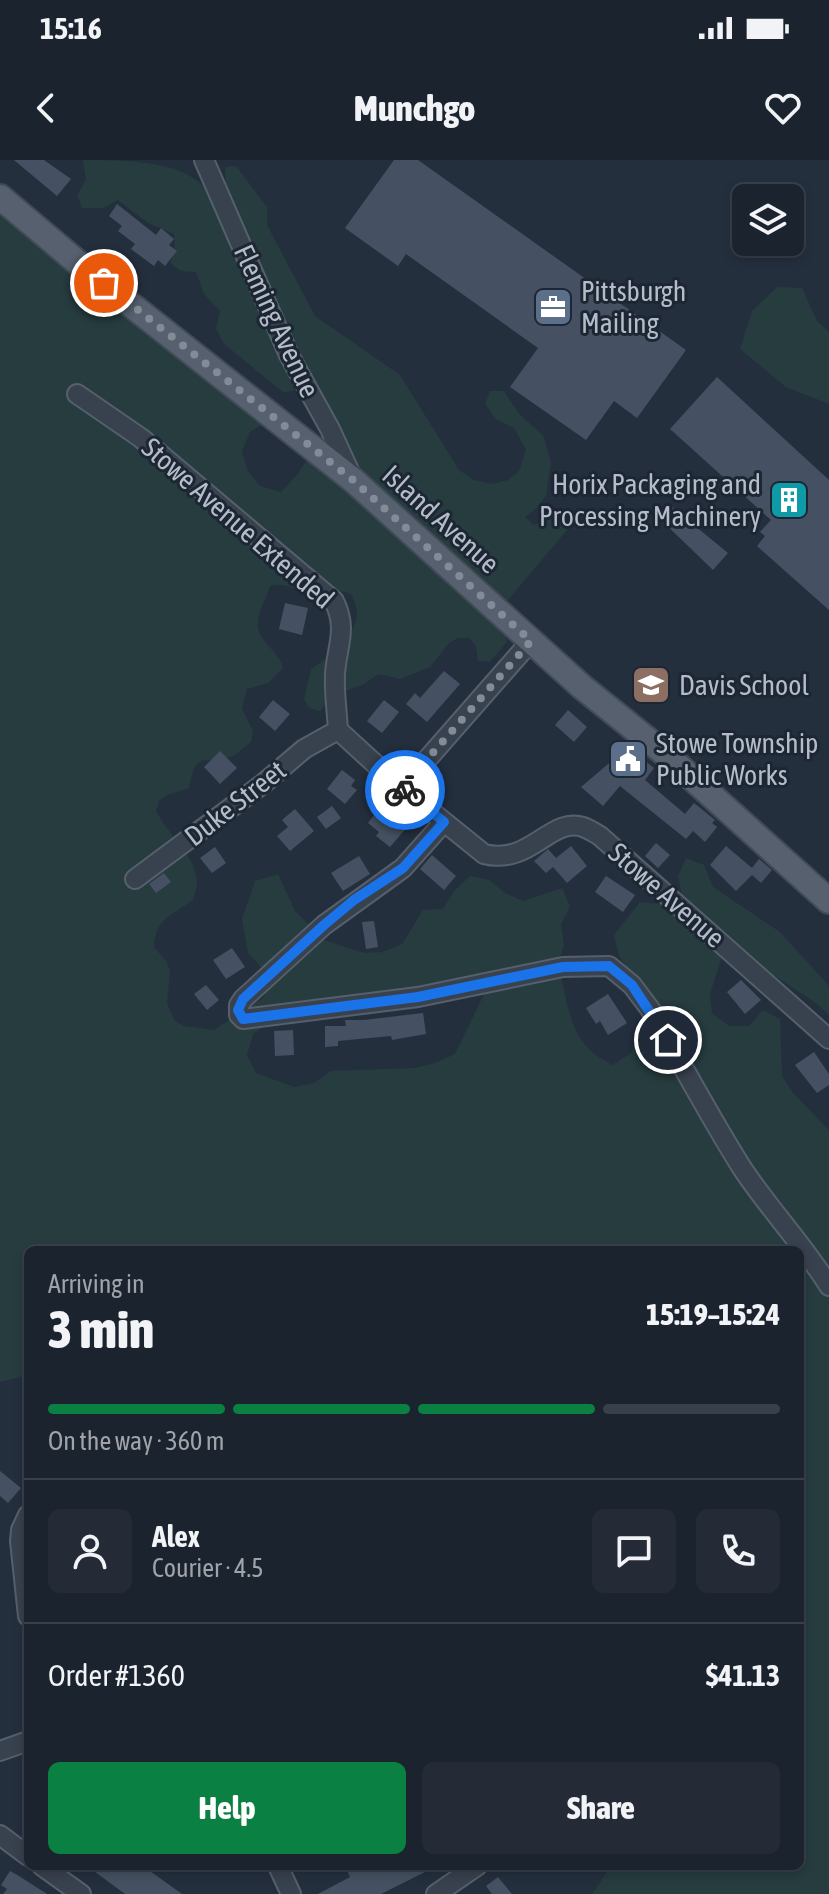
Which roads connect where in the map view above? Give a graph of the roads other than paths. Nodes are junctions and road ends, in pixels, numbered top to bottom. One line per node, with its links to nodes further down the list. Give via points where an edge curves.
1 (203, 161): 4 (street, Fleming Avenue, via 289,355)
2 (0, 197): 4 (main road, Island Avenue)
3 (77, 394): 6 (street, Stowe Avenue Extended, via 141,438 334,601 342,616 335,674)
4 (353, 480): 5 (main road, Island Avenue)
5 (531, 641): 7 (street); 10 (main road, Island Avenue)
6 (338, 730): 7 (street); 9 (street, Duke Street, via 304,749)
7 (402, 788): 8 (street)
8 (444, 822): 11 (street, Stowe Avenue, via 484,854 500,858 559,828 581,826 600,836); 12 (street, via 403,868 354,900 243,999 238,1010 243,1019 418,997 563,967 609,966 650,1009 742,1168)
9 (135, 879)
10 (829, 901)
11 (829, 1039)
12 (802, 1246)
13 (804, 1248): 14 (street)
14 (829, 1286)
15 (24, 1524): 16 (street)
16 (24, 1578)
17 (24, 1742): 18 (street)
18 (0, 1751)
19 (0, 1835): 20 (street)
20 (24, 1853)
21 (48, 1870): 24 (street)
22 (280, 1870): 25 (street)
23 (471, 1870): 26 (street)
24 (81, 1894)
25 (291, 1894)
26 (436, 1894)

